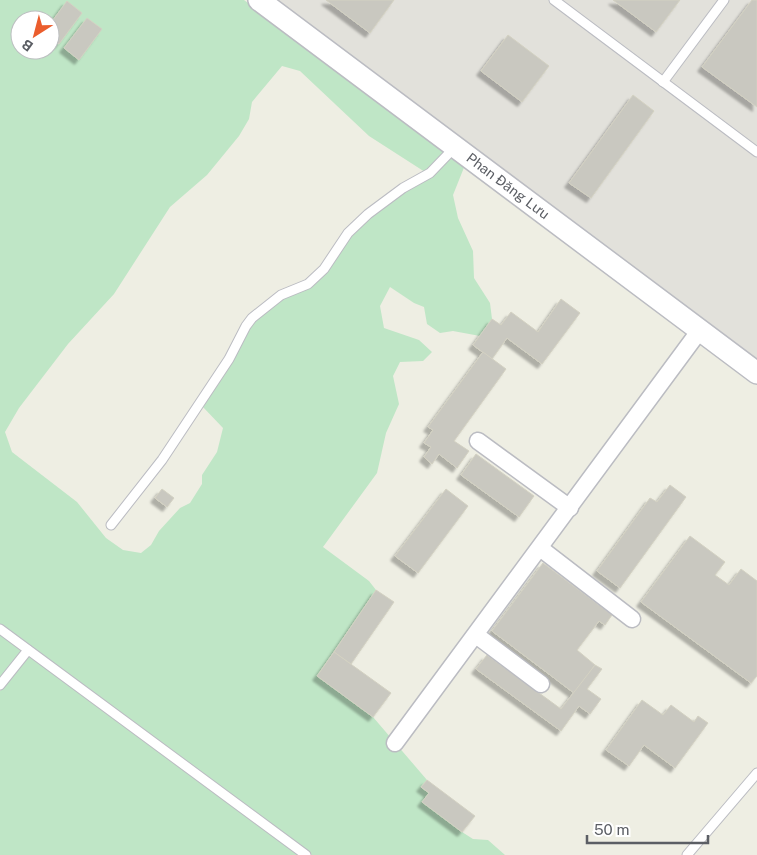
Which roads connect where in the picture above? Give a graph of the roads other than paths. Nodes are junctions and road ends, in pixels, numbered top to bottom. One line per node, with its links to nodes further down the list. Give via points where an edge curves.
1 (259, 0): 5 (street, Phan Đăng Lưu)
2 (554, 0): 4 (lane)
3 (724, 0): 4 (lane)
4 (663, 82): 6 (lane)
5 (455, 147): 7 (street, Phan Đăng Lưu); 11 (lane, via 430,173 368,214 348,233 324,269 308,284 281,295 252,318 229,359 162,460)
6 (757, 152)
7 (700, 330): 8 (street, Phan Đăng Lưu); 10 (street)
8 (757, 373)
9 (478, 441): 10 (street)
10 (570, 508): 12 (street)
11 (111, 525)
12 (540, 548): 13 (street); 15 (street)
13 (632, 619)
14 (0, 629): 16 (lane)
15 (476, 635): 17 (street); 19 (street)
16 (28, 650): 18 (lane); 21 (lane)
17 (541, 684)
18 (0, 685)
19 (395, 743)
20 (757, 773): 22 (lane)
21 (306, 855)
22 (687, 855)

